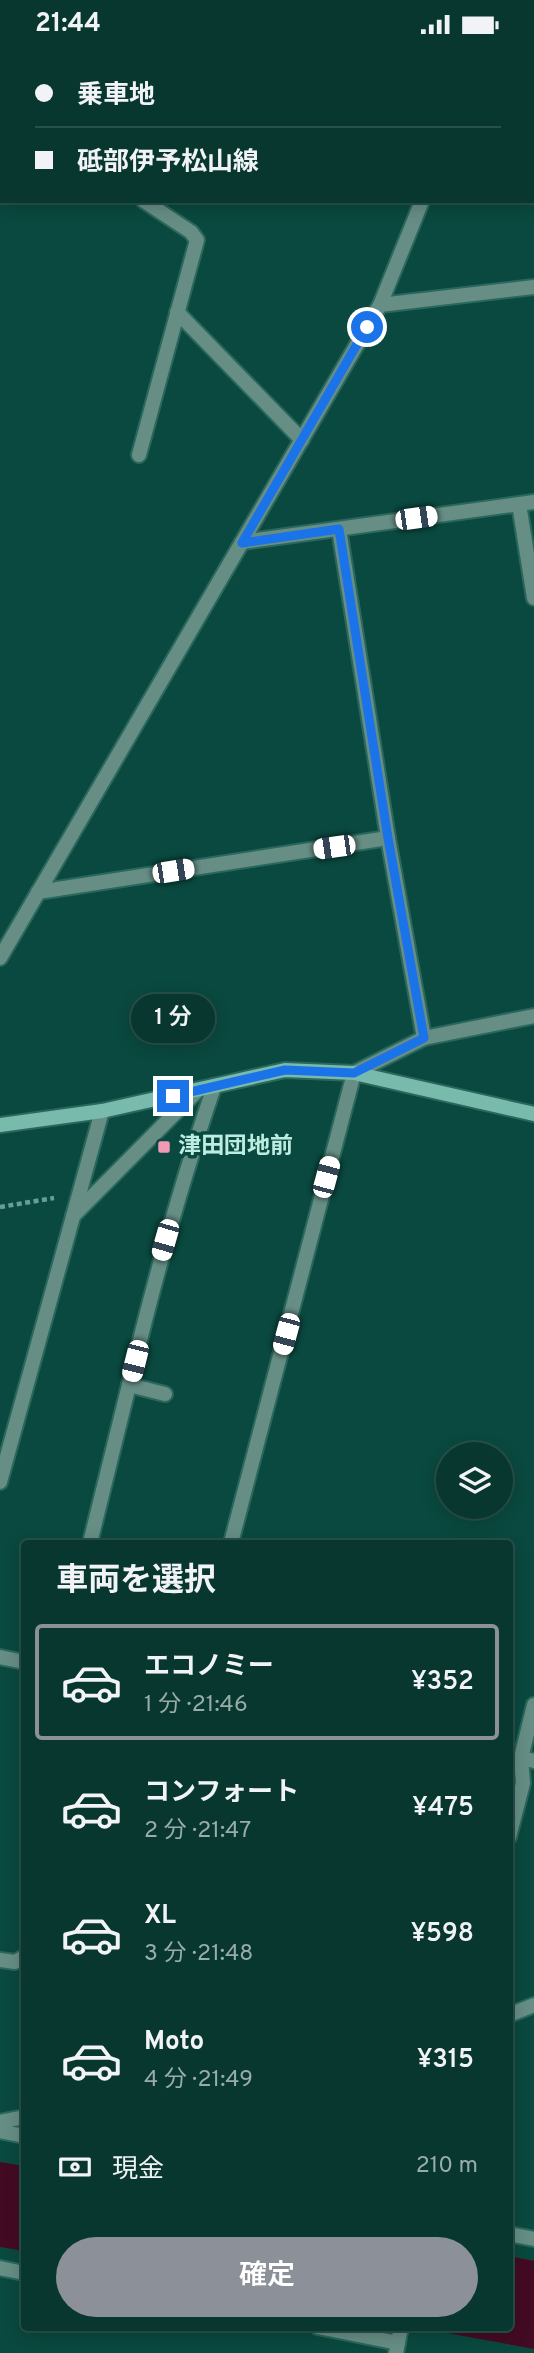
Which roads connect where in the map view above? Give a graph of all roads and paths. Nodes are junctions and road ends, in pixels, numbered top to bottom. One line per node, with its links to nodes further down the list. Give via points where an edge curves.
1 (147, 203): 5 (street, via 197,240)
2 (421, 203): 4 (street)
3 (534, 287): 4 (street)
4 (380, 305): 6 (street)
5 (177, 312): 6 (street); 7 (street)
6 (302, 440): 10 (street)
7 (139, 455)
8 (526, 503): 9 (street); 11 (street)
9 (339, 529): 10 (street); 12 (street)
10 (242, 543): 13 (street)
11 (534, 598)
12 (388, 838): 13 (street); 16 (street)
13 (38, 892): 14 (street)
14 (0, 958)
15 (534, 1016): 16 (street)
16 (424, 1038): 17 (street)
17 (354, 1073): 18 (main road, via 285,1070); 21 (main road); 30 (street)
18 (214, 1087): 19 (main road); 26 (street, via 159,1264)
19 (197, 1091): 20 (main road); 25 (street)
20 (102, 1111): 22 (main road); 23 (street)
21 (534, 1114)
22 (0, 1125)
23 (79, 1193): 24 (path); 25 (street)
24 (0, 1207)
25 (73, 1216): 28 (street)
26 (129, 1385): 27 (street); 29 (street)
27 (165, 1394)
28 (0, 1482)
29 (91, 1540)
30 (232, 1540)
31 (0, 1657): 32 (street)
32 (21, 1661)
33 (534, 1705): 34 (street)
34 (521, 1761): 35 (street, via 523,1783)
35 (513, 1822)
36 (21, 1959): 37 (street)
37 (0, 1960)
38 (534, 2005): 39 (street)
39 (513, 2013)
40 (21, 2118): 41 (street)
41 (0, 2122)
42 (0, 2131): 43 (street)
43 (21, 2135)
44 (513, 2235): 45 (street)
45 (534, 2239)
46 (0, 2268): 47 (street)
47 (21, 2272)
48 (345, 2331): 49 (street)
49 (399, 2339)

